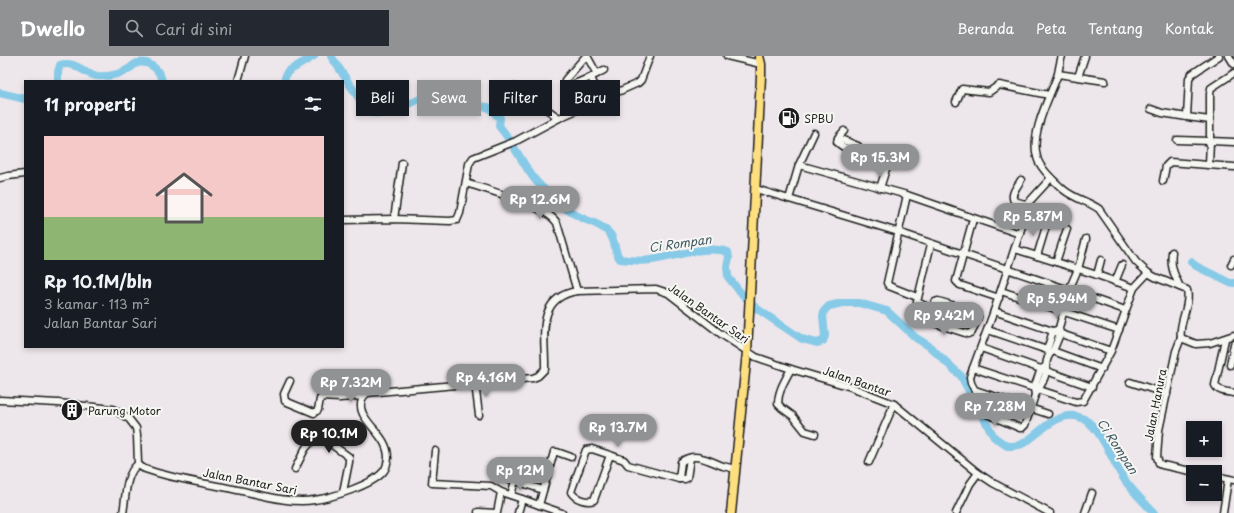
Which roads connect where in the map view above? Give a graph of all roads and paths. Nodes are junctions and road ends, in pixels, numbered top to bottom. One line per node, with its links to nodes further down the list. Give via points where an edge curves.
1 (245, 56): 17 (street)
2 (587, 56): 12 (street); 15 (street)
3 (650, 56): 23 (street, via 640,82)
4 (727, 56): 9 (street)
5 (1062, 56): 14 (street)
6 (1085, 56): 16 (street)
7 (1219, 56): 29 (street, via 1189,78)
8 (1229, 56): 10 (street)
9 (760, 59): 48 (main road)
10 (1234, 64)
11 (604, 70): 15 (street)
12 (572, 72): 18 (street); 19 (street)
13 (1234, 73): 31 (street, via 1211,88)
14 (1058, 74): 16 (street); 24 (street)
15 (594, 75): 20 (street); 21 (street)
16 (1078, 77): 22 (street)
17 (238, 80)
18 (565, 80)
19 (578, 80)
20 (583, 80)
21 (595, 80)
22 (1105, 81)
23 (620, 91)
24 (1049, 95): 25 (street, via 999,85 990,92 962,89); 44 (street, via 1037,135 1036,156)
25 (956, 102)
26 (1152, 110): 29 (street)
27 (552, 113): 30 (street)
28 (564, 116): 30 (street)
29 (1187, 117): 31 (street)
30 (559, 118): 47 (street, via 516,141 473,158 469,164)
31 (1210, 120): 36 (street)
32 (844, 131): 49 (street, via 838,138 858,146 859,153 887,162)
33 (814, 132): 39 (street)
34 (1234, 136): 37 (street)
35 (1177, 140): 36 (street)
36 (1210, 141): 37 (street); 40 (street)
37 (1234, 142)
38 (402, 163): 54 (street)
39 (799, 164): 49 (street); 51 (street)
40 (1209, 165): 41 (street); 46 (street, via 1170,162 1166,166)
41 (1234, 167)
42 (24, 174): 43 (street)
43 (0, 178)
44 (1051, 178): 45 (street, via 1025,204 1014,201 1012,197); 73 (street, via 1073,196 1099,209 1136,262)
45 (1020, 180)
46 (1163, 181)
47 (466, 184): 54 (street, via 460,213 455,220); 80 (street, via 525,203 555,219)
48 (756, 188): 51 (street); 99 (main road)
49 (880, 188): 50 (street)
50 (907, 195): 53 (street); 58 (street)
51 (789, 199): 58 (street)
52 (1026, 214): 59 (street)
53 (973, 218): 59 (street); 64 (street)
54 (394, 219): 55 (street)
55 (344, 220)
56 (1047, 223): 65 (street)
57 (1067, 229): 68 (street)
58 (898, 232): 61 (street); 82 (street, via 888,285)
59 (1020, 234): 62 (street)
60 (1086, 239): 71 (street)
61 (931, 244): 64 (street); 82 (street)
62 (1015, 249): 65 (street); 72 (street)
63 (1172, 252): 77 (street, via 1172,268)
64 (964, 254): 72 (street); 83 (street, via 956,281)
65 (1037, 256): 68 (street)
66 (1234, 258): 70 (street)
67 (1102, 260): 74 (street)
68 (1056, 262): 71 (street)
69 (1122, 265): 75 (street)
70 (1231, 265)
71 (1078, 269): 74 (street); 79 (street)
72 (1009, 270): 76 (street); 81 (street)
73 (1148, 273): 77 (street); 78 (street)
74 (1097, 275): 75 (street)
75 (1115, 282): 78 (street)
76 (1049, 284): 79 (street); 84 (street)
77 (1180, 287): 93 (street, Jalan Hanura, via 1188,292 1181,330)
78 (1134, 288): 86 (street)
79 (1069, 290): 86 (street); 88 (street)
80 (576, 291): 99 (street, Jalan Bantar Sari, via 663,291); 107 (street, Jalan Bantar Sari, via 560,296 547,312 544,325 545,369 542,373 533,378)
81 (1001, 291): 83 (street); 84 (street)
82 (917, 297): 85 (street, via 918,303)
83 (999, 298): 87 (street)
84 (1042, 304): 88 (street)
85 (932, 309): 85 (street, via 931,322 968,334 972,332 978,317 975,312 938,301)
86 (1126, 310): 90 (street)
87 (994, 311): 89 (street); 91 (street)
88 (1064, 311): 90 (street); 91 (street)
89 (988, 330): 96 (street); 97 (street)
90 (1119, 330): 98 (street)
91 (1057, 331): 97 (street); 98 (street)
92 (1234, 336): 94 (street)
93 (1182, 338): 94 (street, via 1196,344); 112 (street, Jalan Hanura, via 1176,351)
94 (1225, 339): 111 (street, via 1215,385 1219,390)
95 (1234, 344): 100 (street)
96 (981, 348): 101 (street); 102 (street)
97 (1050, 351): 102 (street); 103 (street)
98 (1112, 351): 103 (street)
99 (747, 352): 104 (street, Jalan Bantar); 126 (main road)
100 (1230, 365)
101 (973, 368): 109 (street, via 970,380); 110 (street)
102 (1044, 369): 108 (street); 110 (street)
103 (1102, 369): 108 (street)
104 (791, 370): 115 (street, Jalan Bantar, via 851,387); 119 (street, via 779,395 778,404 793,416 805,431)
105 (290, 381): 113 (street, via 283,396 285,400 314,413 318,410 322,397)
106 (1130, 382): 112 (street)
107 (475, 383): 113 (street, Jalan Bantar Sari, via 367,393); 118 (street)
108 (1092, 387): 110 (street, via 1083,401 1078,403)
109 (975, 390): 116 (street); 116 (street, via 987,414 1020,428 1025,425)
110 (1036, 391): 116 (street)
111 (1234, 393)
112 (1167, 394): 127 (street, Jalan Hanura, via 1156,457 1162,465)
113 (363, 396): 133 (street, Jalan Bantar Sari, via 360,404 363,414 386,447 387,464 382,474 368,483)
114 (0, 400): 124 (street, via 113,409 129,419 136,428)
115 (894, 404): 123 (street); 128 (street, Jalan Bantar)
116 (1031, 409): 117 (street)
117 (1048, 414)
118 (479, 415)
119 (815, 434)
120 (435, 451): 134 (street, via 432,483 491,486)
121 (610, 455): 121 (street, via 594,500 589,502 574,497 571,492 586,450 592,449); 126 (street, via 624,460 628,465 679,479 681,462 690,458 702,457)
122 (570, 457): 132 (street, via 554,452)
123 (869, 462)
124 (138, 464): 133 (street, Jalan Bantar Sari, via 143,469 178,478 292,501 314,501); 140 (street, via 129,476)
125 (295, 469): 133 (street, via 305,449 315,437 320,436 349,457)
126 (735, 469): 144 (main road)
127 (1186, 470)
128 (978, 473): 145 (street); 146 (street, Jalan Bantar)
129 (506, 478): 131 (street)
130 (1231, 479): 148 (street)
131 (515, 481): 132 (street); 136 (street)
132 (543, 490): 138 (street)
133 (343, 492)
134 (502, 492): 136 (street); 141 (street)
135 (1092, 493): 147 (street)
136 (511, 495): 137 (street)
137 (522, 499): 138 (street); 142 (street)
138 (539, 505): 143 (street)
139 (478, 512): 141 (street)
140 (123, 513)
141 (497, 513)
142 (518, 513)
143 (562, 513)
144 (731, 513)
145 (956, 513)
146 (1050, 513)
147 (1085, 513)
148 (1223, 513)

